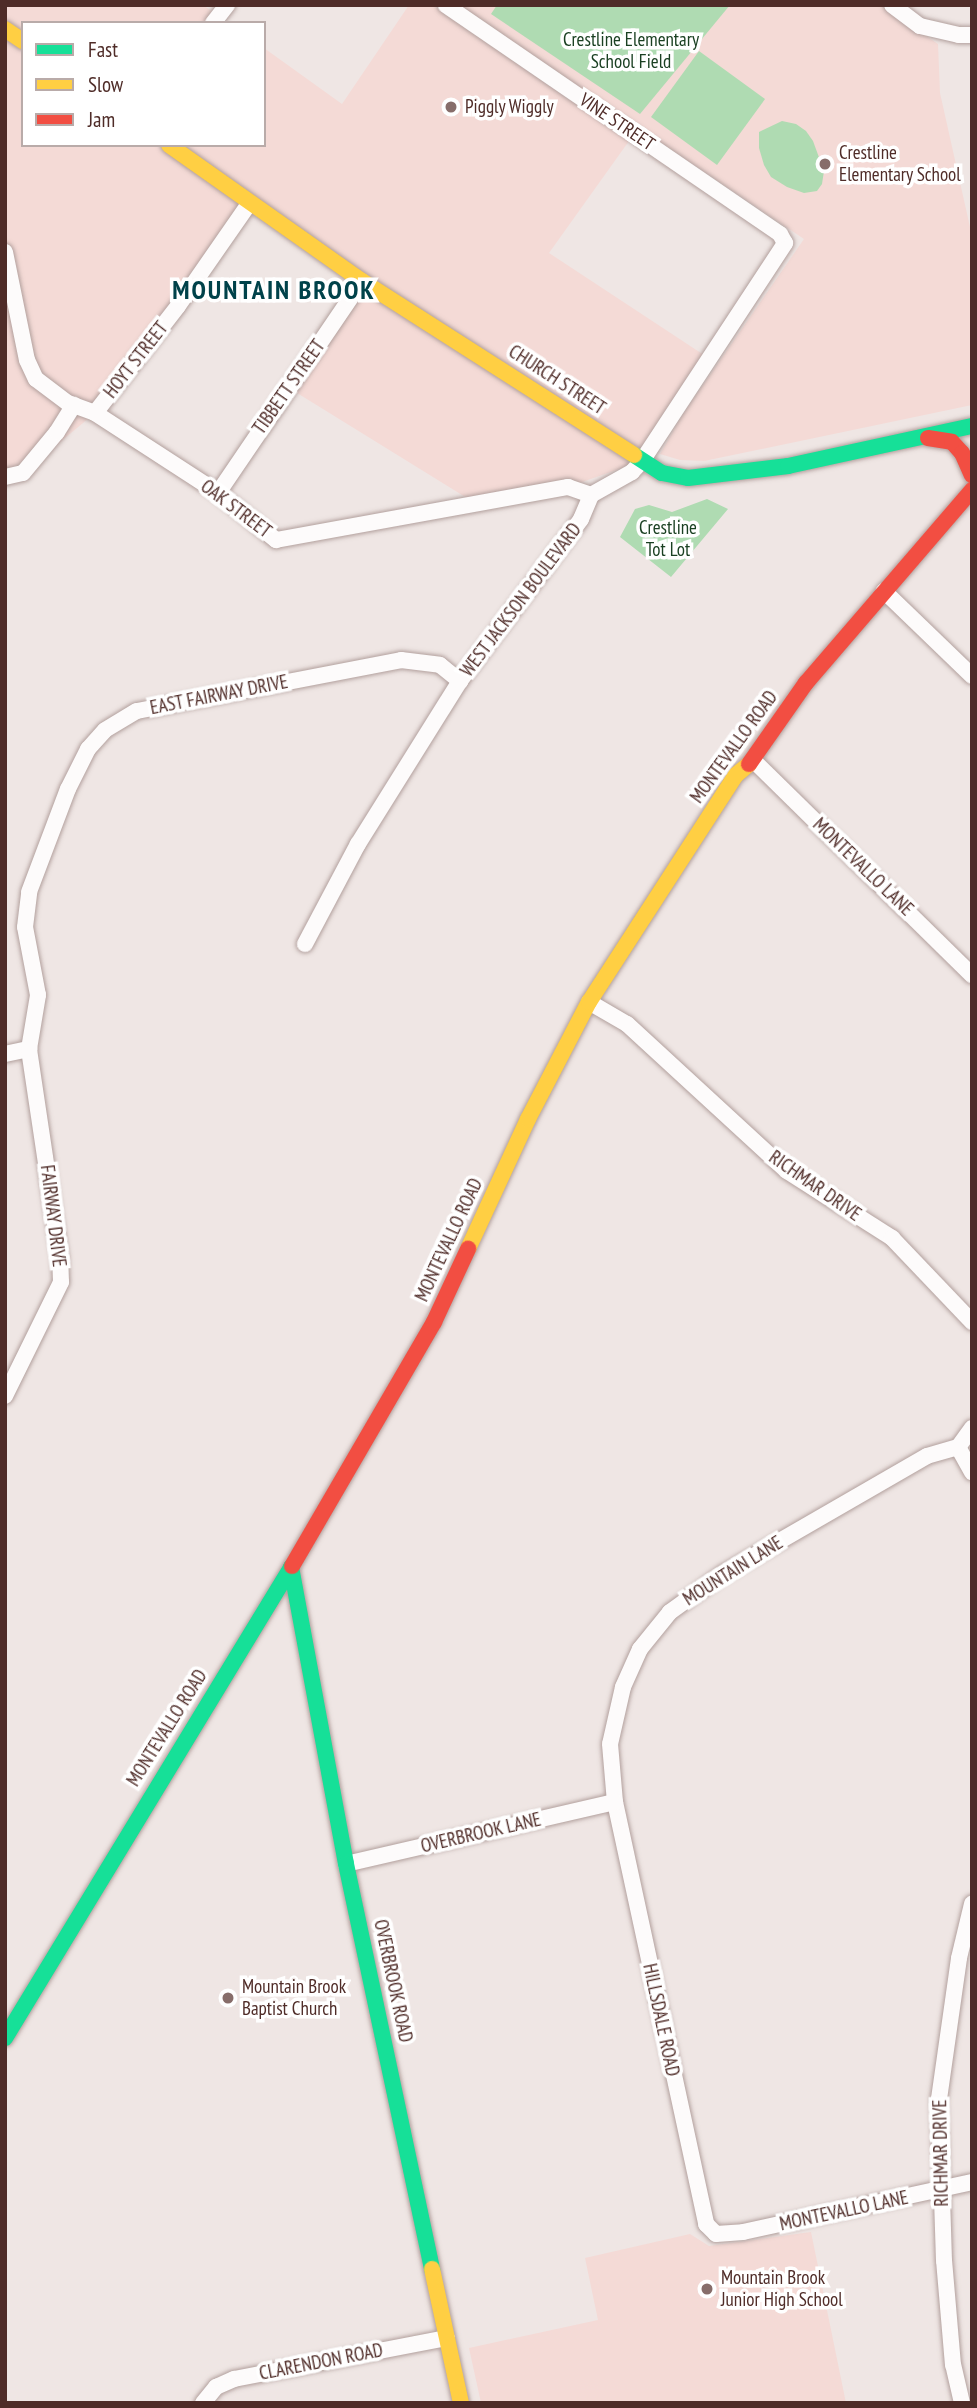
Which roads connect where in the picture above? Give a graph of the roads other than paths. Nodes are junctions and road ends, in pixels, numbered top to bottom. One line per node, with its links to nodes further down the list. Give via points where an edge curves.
1 (227, 5): 4 (street)
2 (446, 5): 16 (street, VINE STREET, via 780,234 785,243)
3 (892, 5): 6 (street, via 920,26)
4 (215, 21)
5 (5, 29): 7 (main road)
6 (972, 35)
7 (21, 40)
8 (172, 147): 9 (main road, CHURCH STREET)
9 (249, 204): 11 (main road, CHURCH STREET); 13 (street, HOYT STREET)
10 (5, 252): 12 (street, OAK STREET, via 27,360 36,379)
11 (362, 281): 16 (main road, CHURCH STREET); 19 (street, TIBBETT STREET)
12 (74, 405): 13 (street, OAK STREET); 18 (street, via 23,473)
13 (95, 413): 19 (street, OAK STREET)
14 (972, 426): 15 (main road, CHURCH STREET)
15 (922, 437): 16 (main road, CHURCH STREET, via 788,466 688,478 662,473); 17 (main road, via 952,442)
16 (642, 461): 20 (street, via 632,472)
17 (972, 475)
18 (5, 477)
19 (218, 493): 20 (street, OAK STREET, via 276,540 568,487)
20 (591, 495): 24 (street, WEST JACKSON BOULEVARD, via 581,519)
21 (970, 496): 22 (main road, MONTEVALLO ROAD)
22 (884, 591): 23 (street); 25 (main road, MONTEVALLO ROAD, via 806,682)
23 (972, 676)
24 (460, 681): 26 (street, WEST JACKSON BOULEVARD, via 358,844); 29 (street, EAST FAIRWAY DRIVE, via 440,665 401,660 137,711 105,730 68,789 29,892 26,927 38,995)
25 (753, 760): 27 (street, MONTEVALLO LANE); 28 (main road, MONTEVALLO ROAD, via 736,775)
26 (305, 944)
27 (972, 975)
28 (589, 1002): 31 (street, RICHMAR DRIVE, via 627,1024 787,1171 892,1238); 36 (main road, MONTEVALLO ROAD, via 528,1119 434,1322)
29 (29, 1049): 30 (street); 32 (street, FAIRWAY DRIVE, via 61,1282)
30 (5, 1054)
31 (972, 1322)
32 (5, 1396)
33 (972, 1428): 34 (street)
34 (958, 1447): 35 (street); 37 (street, MOUNTAIN LANE, via 927,1456 724,1573 670,1612 640,1649 623,1687 610,1744)
35 (972, 1472)
36 (291, 1567): 38 (main road, OVERBROOK ROAD); 40 (main road, MONTEVALLO ROAD)
37 (615, 1802): 38 (street, OVERBROOK LANE); 43 (street, HILLSDALE ROAD, via 700,2204 706,2224)
38 (346, 1864): 44 (main road, OVERBROOK ROAD)
39 (972, 1904): 42 (street, RICHMAR DRIVE, via 959,1958 939,2099)
40 (5, 2038)
41 (972, 2182): 42 (street, MONTEVALLO LANE)
42 (940, 2191): 43 (street, MONTEVALLO LANE); 47 (street, RICHMAR DRIVE, via 953,2365)
43 (716, 2234)
44 (447, 2338): 45 (street, CLARENDON ROAD, via 234,2379 216,2387); 46 (main road, OVERBROOK ROAD)
45 (203, 2403)
46 (461, 2403)
47 (962, 2403)

